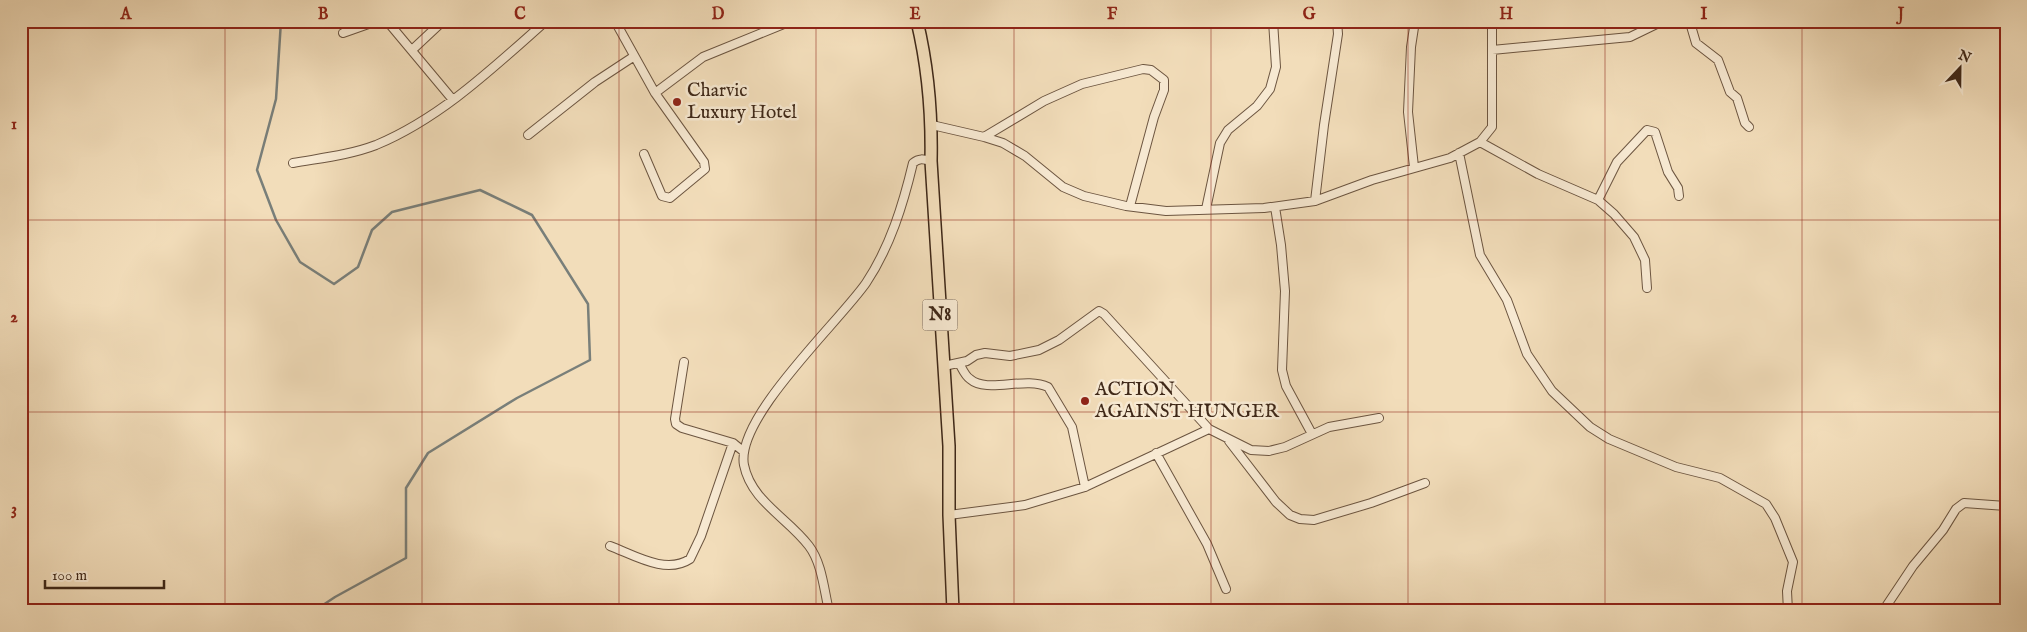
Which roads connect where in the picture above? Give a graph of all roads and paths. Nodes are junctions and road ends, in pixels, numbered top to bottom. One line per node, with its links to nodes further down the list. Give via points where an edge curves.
1 (377, 21): 14 (street)
2 (387, 21): 15 (street)
3 (443, 21): 15 (street)
4 (546, 21): 19 (street)
5 (615, 21): 17 (street)
6 (791, 21): 18 (street, via 703,58)
7 (917, 21): 20 (highway, N8)
8 (1273, 21): 35 (street, via 1276,68 1270,89 1257,106 1228,130 1220,143)
9 (1337, 21): 32 (street, via 1338,34)
10 (1415, 21): 29 (street, via 1408,112)
11 (1492, 21): 16 (street)
12 (1663, 21): 16 (street, via 1630,37)
13 (1687, 21): 21 (street, via 1696,43 1718,60 1730,92 1737,98 1744,123)
14 (343, 33)
15 (412, 50): 19 (street)
16 (1492, 50): 24 (street, via 1492,127)
17 (633, 57): 18 (street); 22 (street, via 595,82)
18 (655, 94): 26 (street, via 704,162 705,169 670,198 665,198)
19 (453, 100): 28 (street, via 376,144 345,154)
20 (932, 125): 23 (street); 27 (highway, N8)
21 (1749, 127)
22 (528, 135)
23 (984, 137): 33 (street, via 1025,156 1062,187 1084,196); 33 (street, via 1044,101 1082,84 1143,69 1151,70 1164,80 1164,90)
24 (1480, 142): 25 (street); 31 (street, via 1538,174)
25 (1459, 153): 29 (street); 55 (street, via 1480,255 1507,300 1527,354 1552,391 1590,427 1609,439 1676,467 1720,478 1766,504 1793,562)
26 (644, 154)
27 (931, 161): 39 (highway, N8); 45 (street, via 923,158 913,163 894,228 866,284 786,378 748,435)
28 (294, 163)
29 (1414, 167): 32 (street)
30 (1679, 196): 31 (street, via 1655,132 1647,130 1618,162)
31 (1598, 200): 36 (street, via 1634,237 1645,260)
32 (1315, 201): 34 (street)
33 (1130, 206): 35 (street, via 1166,211)
34 (1275, 207): 35 (street); 42 (street, via 1285,291 1282,370 1286,386)
35 (1206, 210)
36 (1647, 288)
37 (684, 362): 44 (street, via 676,424)
38 (959, 363): 39 (street); 41 (street, via 985,353 1010,356 1039,350 1099,312); 48 (street, via 969,379 978,384 1036,383 1048,387 1072,427)
39 (944, 366): 50 (highway, N8)
40 (1379, 418): 42 (street, via 1329,427)
41 (1209, 429): 43 (street); 46 (street)
42 (1312, 434): 43 (street, via 1269,451 1251,450)
43 (1228, 439): 47 (street, via 1276,502 1290,515 1300,519 1314,520)
44 (732, 443): 45 (street); 51 (street, via 701,536 690,559 666,566)
45 (743, 451): 53 (street, via 750,485 809,546 816,558)
46 (1156, 453): 48 (street); 52 (street, via 1207,544)
47 (1425, 483)
48 (1085, 487): 50 (street, via 1025,505)
49 (2006, 506): 56 (street, via 1964,503 1956,509)
50 (949, 515): 54 (highway, N8)
51 (610, 546)
52 (1226, 589)
53 (829, 611)
54 (953, 611)
55 (1788, 611)
56 (1883, 611)

